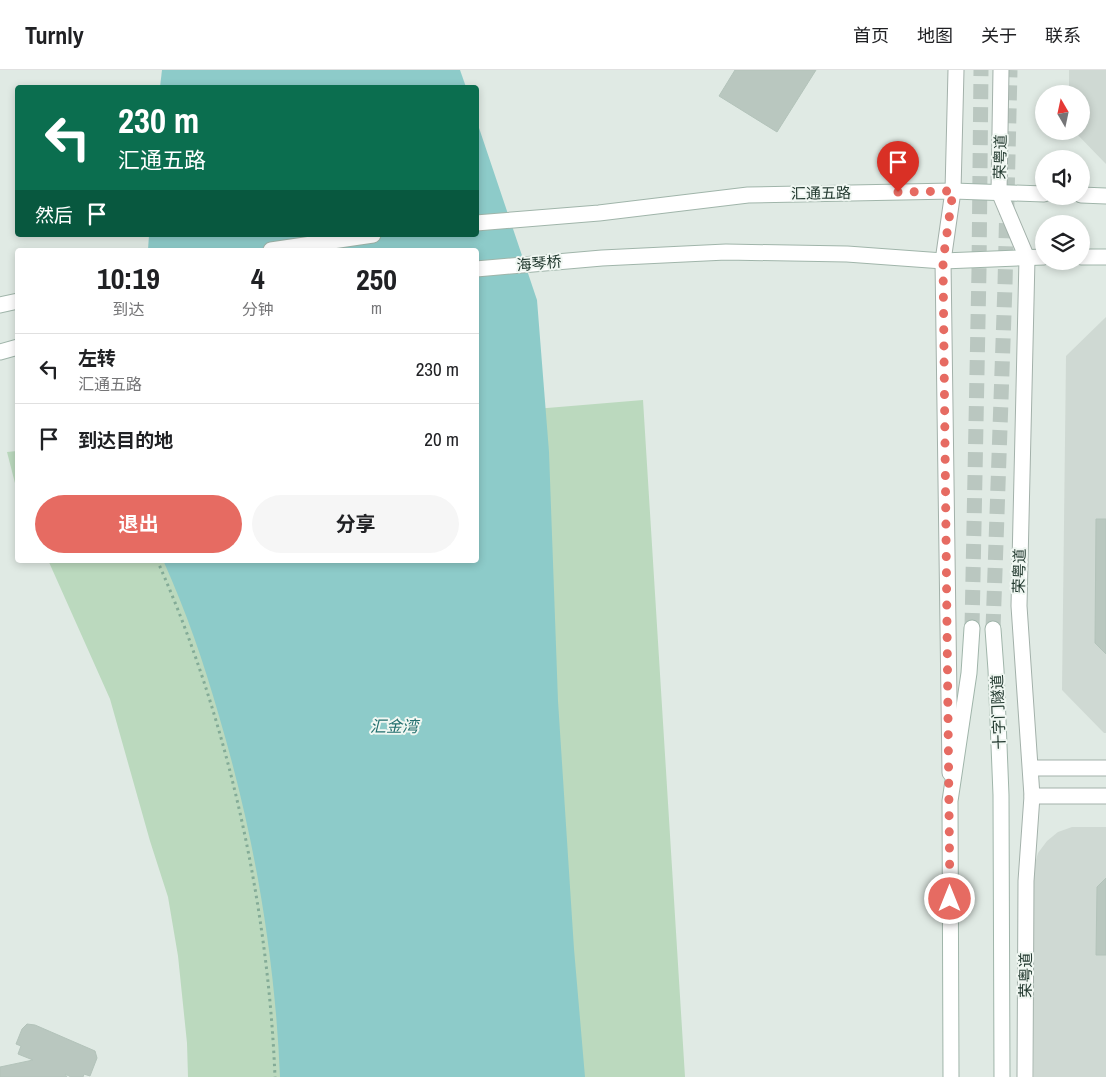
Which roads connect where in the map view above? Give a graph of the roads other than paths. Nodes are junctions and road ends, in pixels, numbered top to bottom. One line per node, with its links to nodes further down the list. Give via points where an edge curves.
1 (956, 70): 3 (main road)
2 (1002, 70): 4 (main road, 荣粤道)
3 (953, 191): 4 (main road, 汇通五路); 8 (main road, 汇通五路, via 748,195); 15 (main road)
4 (999, 192): 5 (main road, 汇通五路); 13 (main road, 荣粤道)
5 (1035, 194)
6 (1090, 195): 7 (main road)
7 (1106, 196)
8 (479, 223)
9 (359, 237): 10 (main road)
10 (285, 248)
11 (1090, 257): 12 (main road)
12 (1106, 257)
13 (1027, 258): 14 (main road); 15 (main road); 21 (main road, 荣粤道, via 1019,606)
14 (1035, 258)
15 (943, 261): 16 (main road, 海琴桥, via 847,254 726,252); 26 (main road)
16 (479, 269)
17 (15, 348): 18 (main road)
18 (0, 352)
19 (972, 628): 26 (main road, 十字门隧道, via 969,674)
20 (992, 629): 23 (main road, 十字门隧道)
21 (1030, 768): 22 (main road); 24 (main road, 荣粤道)
22 (1106, 768)
23 (1001, 795): 28 (main road, 荣粤道)
24 (1032, 796): 25 (main road); 29 (main road, 荣粤道, via 1026,881)
25 (1106, 796)
26 (950, 801): 27 (main road)
27 (951, 1077)
28 (1002, 1077)
29 (1025, 1077)

